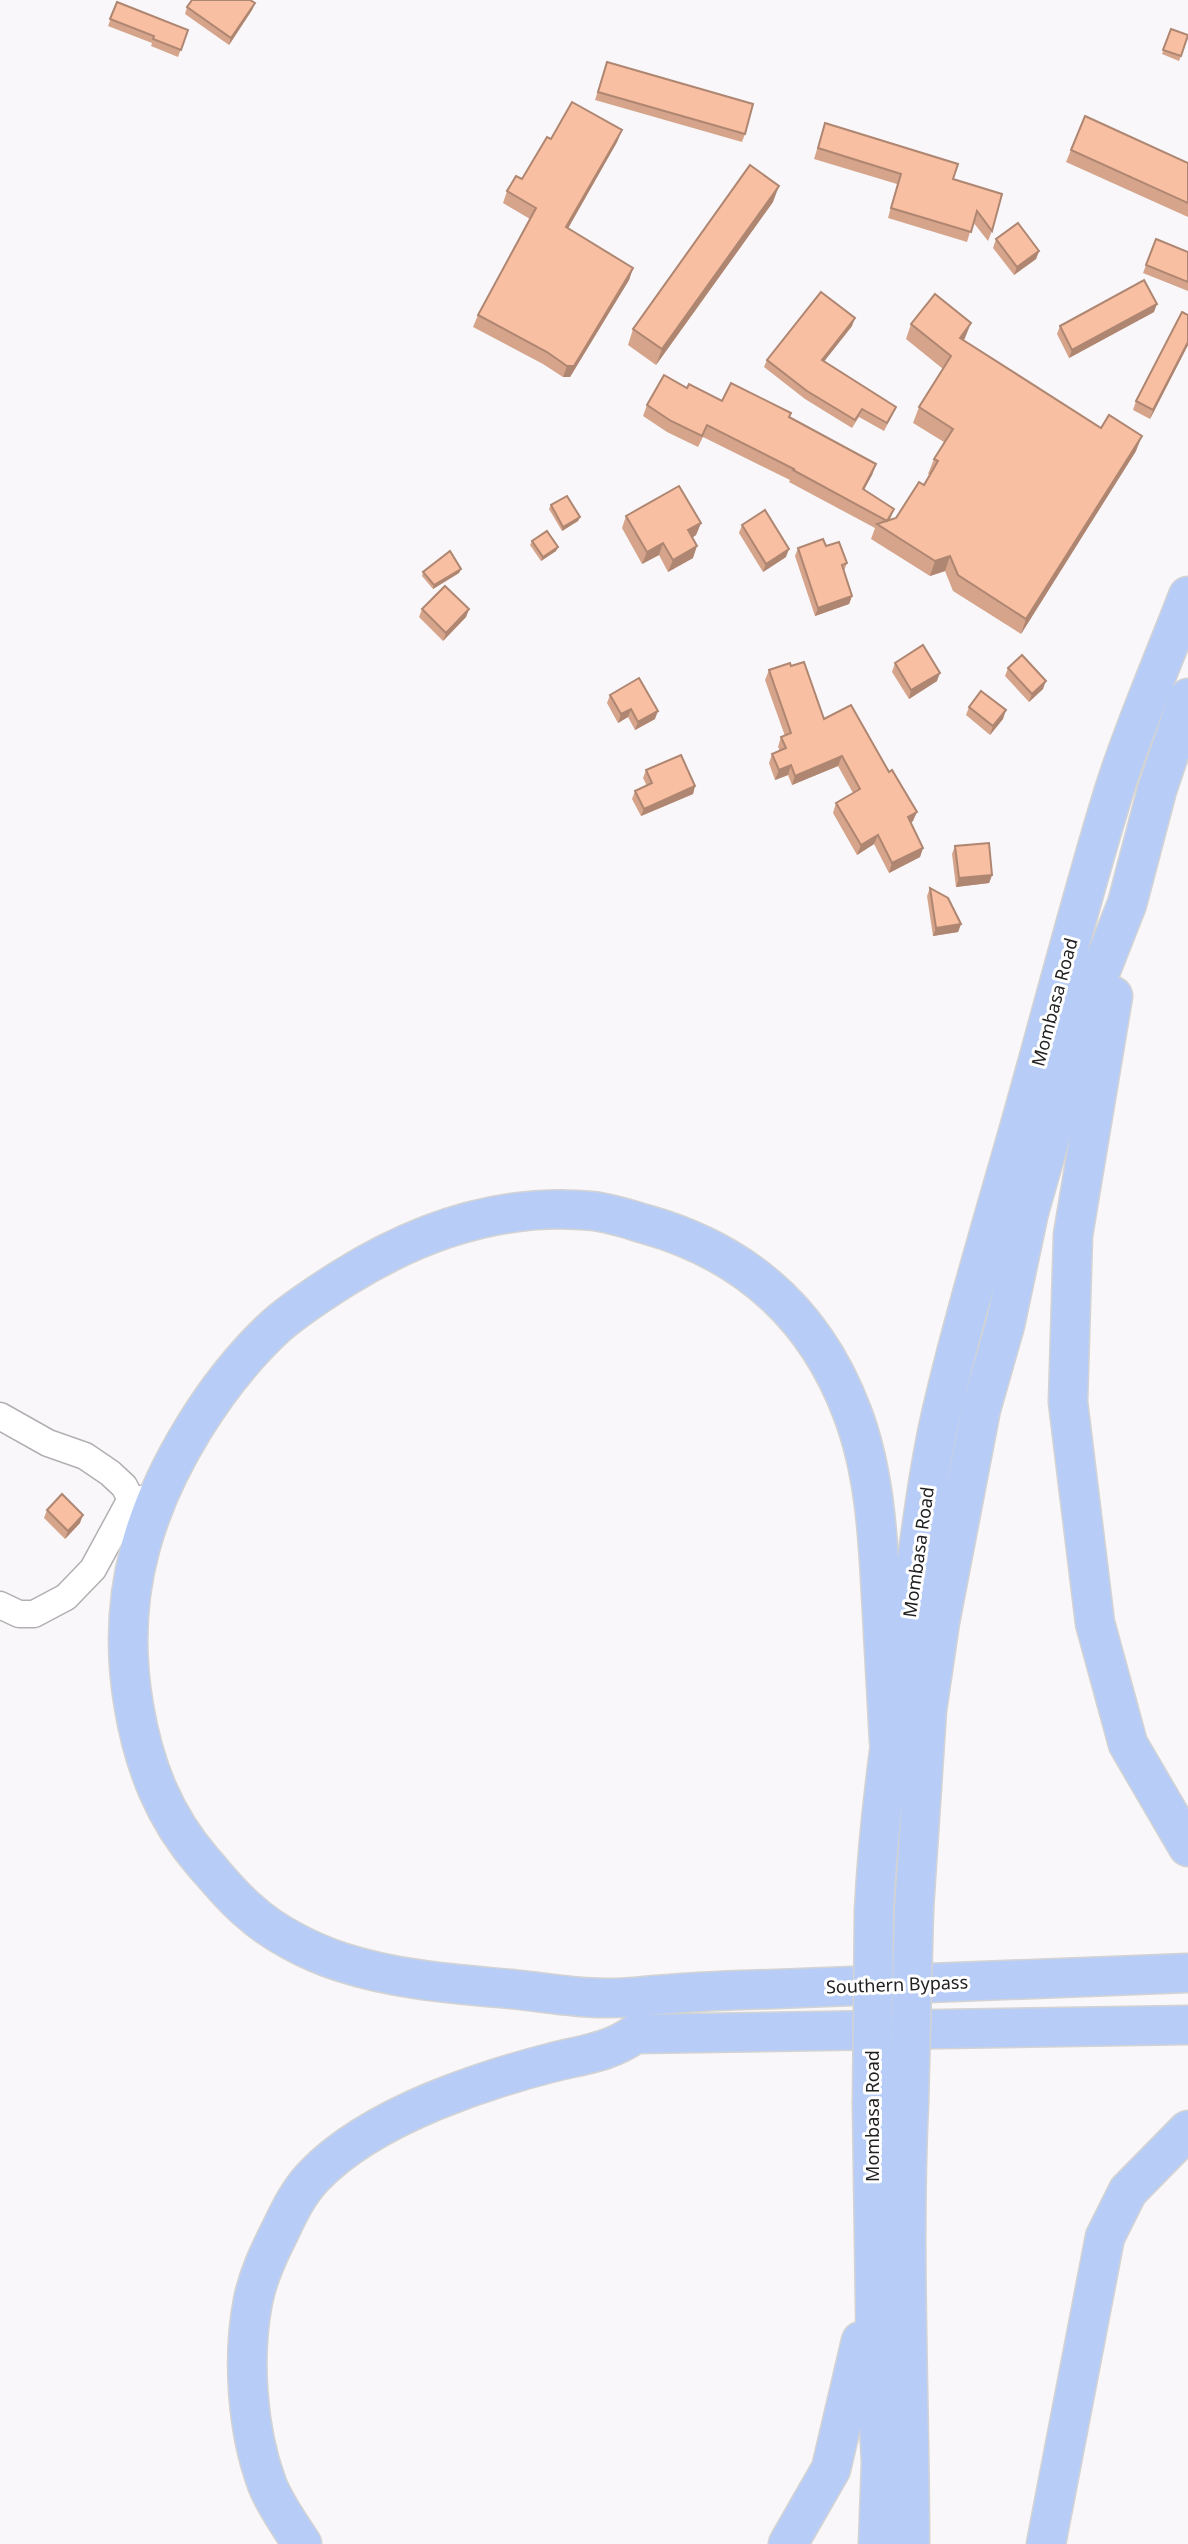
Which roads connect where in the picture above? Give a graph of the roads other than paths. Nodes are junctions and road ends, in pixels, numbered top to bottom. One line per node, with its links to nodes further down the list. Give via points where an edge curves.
1 (1188, 596): 7 (highway, Mombasa Road, via 1113,792 983,1250 939,1427)
2 (1188, 698): 3 (highway, Mombasa Road, via 1157,790)
3 (1127, 904): 8 (highway, via 1073,1235 1068,1402 1095,1623 1128,1744); 16 (highway, Mombasa Road, bridge, via 1090,998 1029,1212 981,1409 928,1710 914,1909 907,2158)
4 (0, 1416): 5 (street, via 48,1443 85,1456)
5 (142, 1504): 6 (street, via 93,1569 65,1597 34,1614 19,1614); 7 (highway, Southern Bypass, via 176,1461 205,1410 276,1326 373,1259 460,1222 538,1209 600,1211 664,1229 719,1252 786,1303 844,1391 872,1488); 9 (highway, Southern Bypass, via 129,1617 129,1676 148,1771 191,1847 248,1911 337,1961 431,1981 606,1998)
6 (0, 1605)
7 (889, 1741): 12 (highway, Mombasa Road, bridge, via 874,1911)
8 (1188, 1847)
9 (1188, 1973)
10 (1188, 2025): 13 (highway, via 635,2034 606,2050 523,2070 436,2100 367,2136 331,2161 305,2187 259,2277 253,2301 249,2339 252,2427 269,2488)
11 (1188, 2130): 17 (highway, via 1128,2191 1105,2237)
12 (874, 2277): 14 (highway, via 831,2469); 15 (highway, Mombasa Road, via 881,2462)
13 (302, 2544)
14 (788, 2544)
15 (878, 2544)
16 (910, 2544)
17 (1046, 2544)

